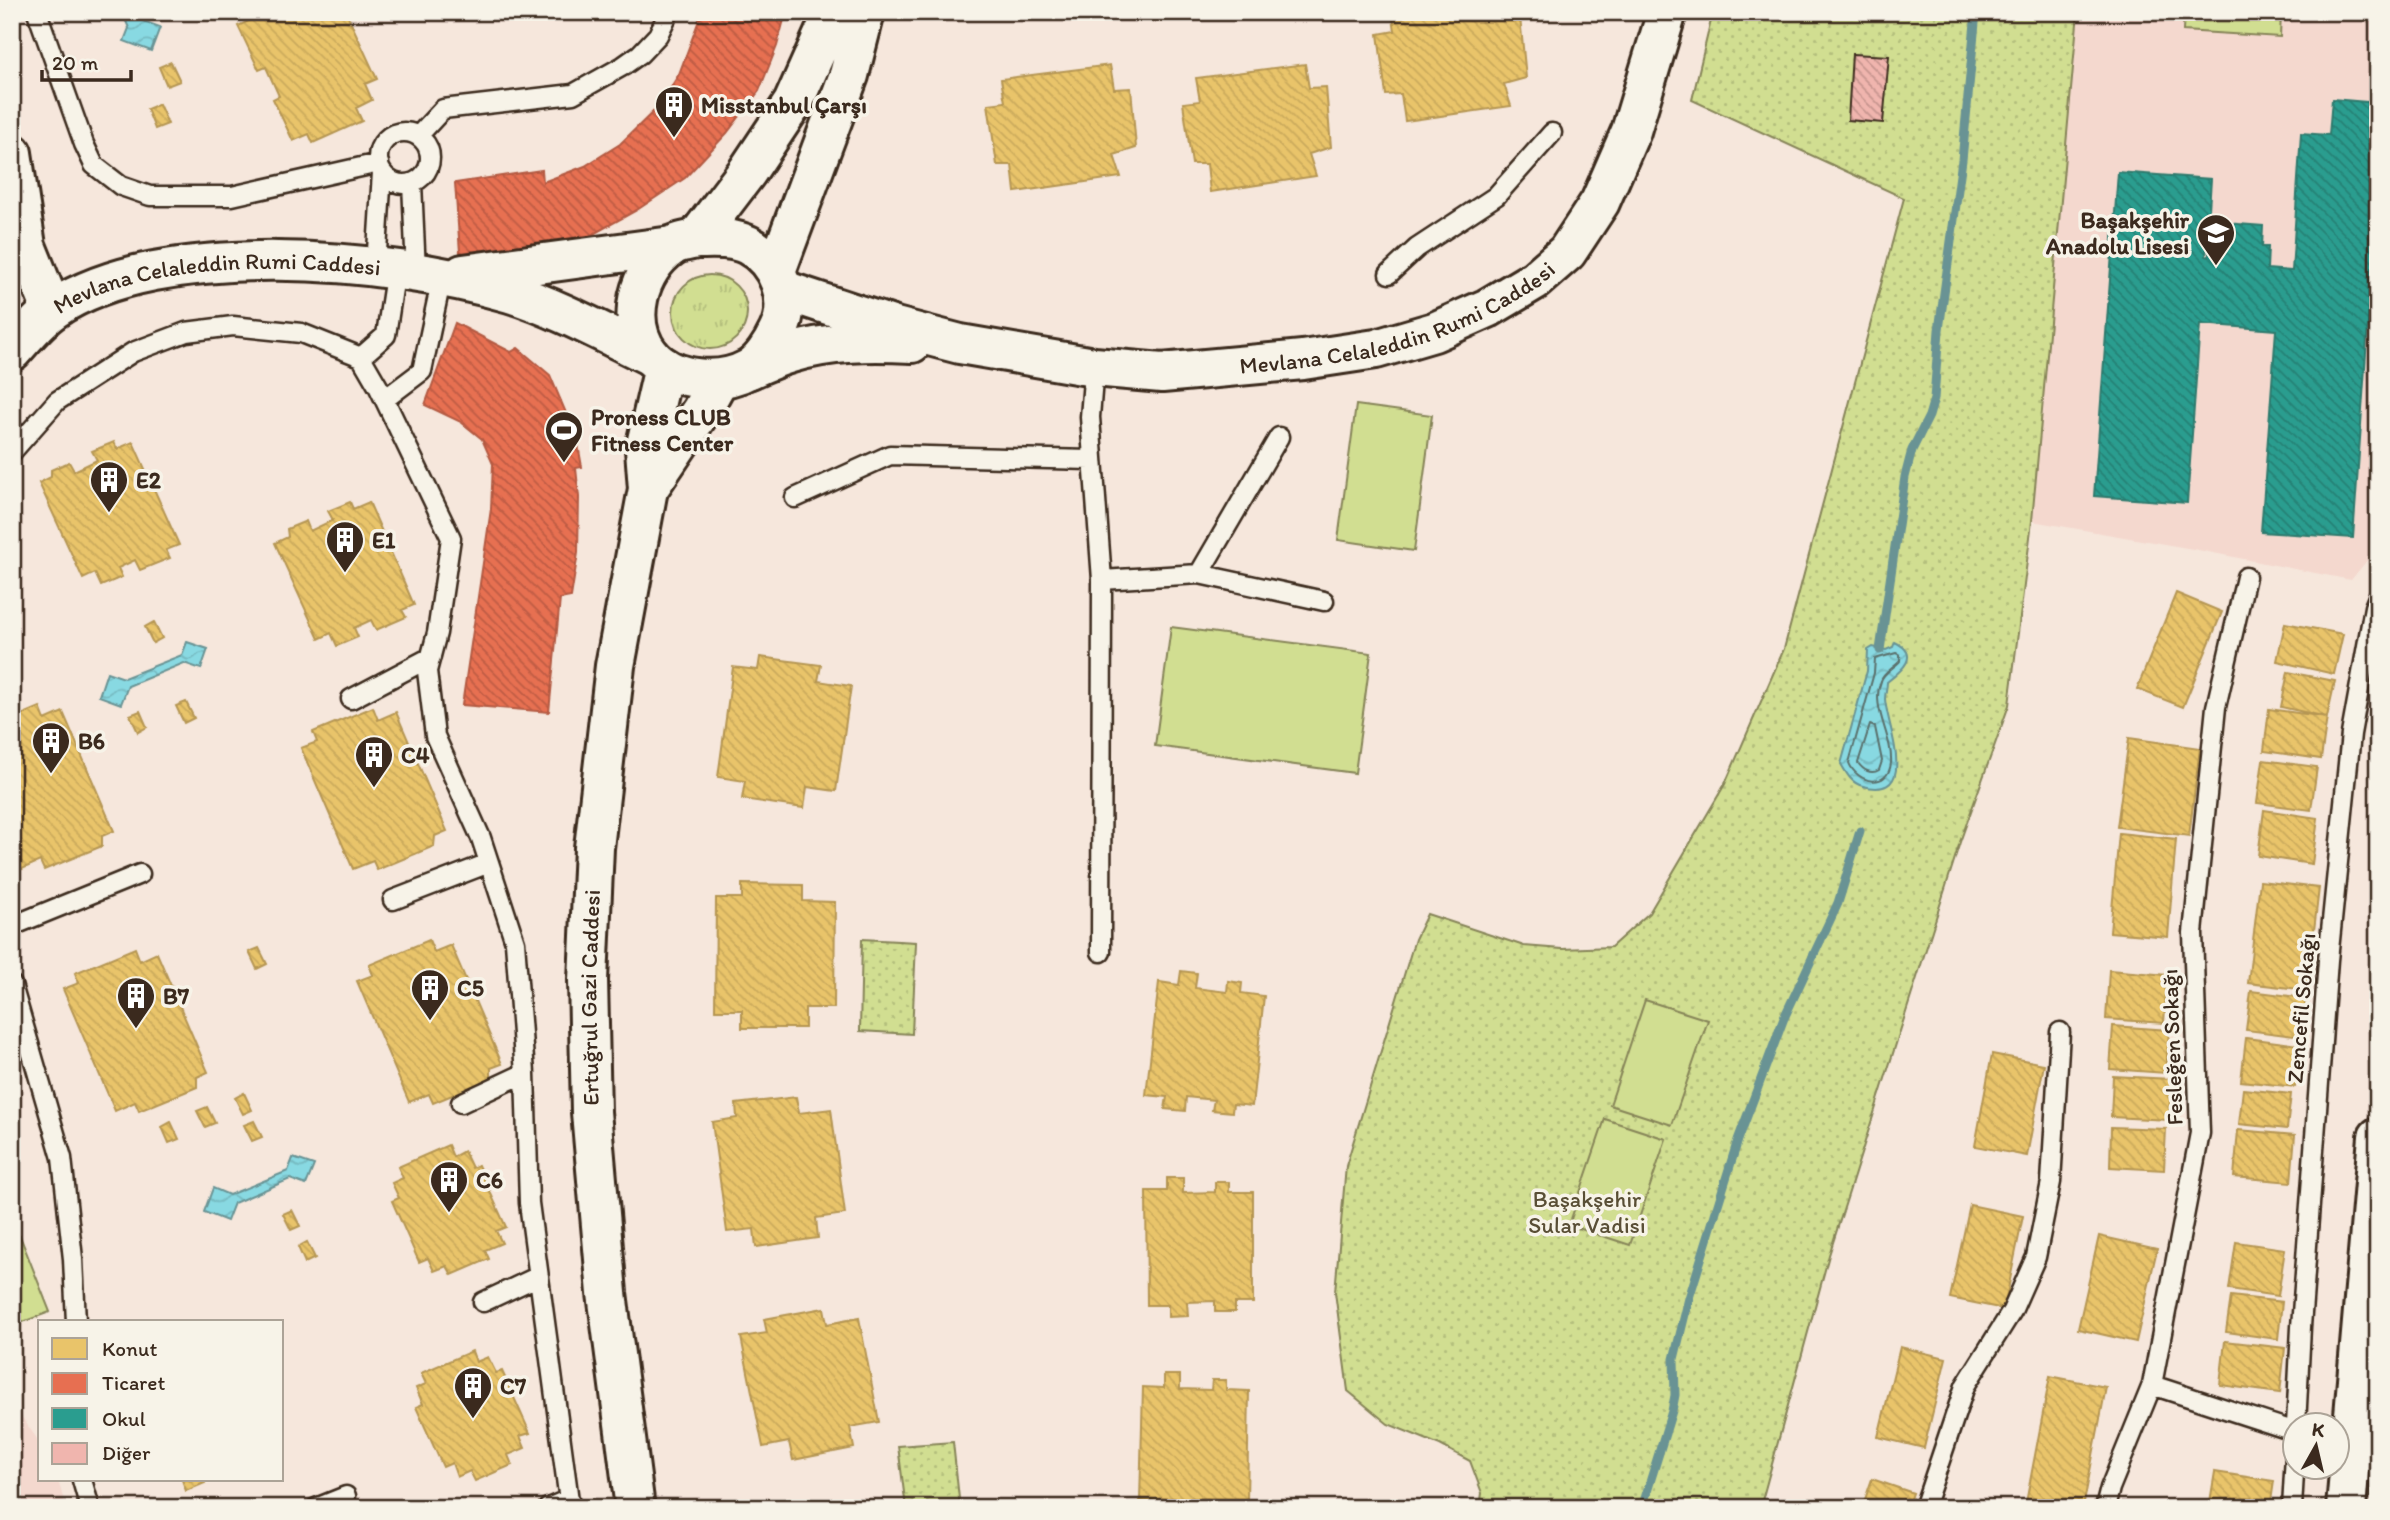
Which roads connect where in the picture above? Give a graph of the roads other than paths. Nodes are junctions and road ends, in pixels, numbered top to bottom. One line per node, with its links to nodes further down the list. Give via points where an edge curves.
1 (37, 12): 9 (lane, via 94,165 121,186 150,196 232,196)
2 (669, 12): 7 (lane, via 658,35 640,54 573,94 443,109)
3 (829, 12): 11 (street, via 827,27 793,103 747,172)
4 (865, 12): 14 (street, via 849,75)
5 (1667, 12): 20 (street, Mevlana Celaleddin Rumi Caddesi, via 1631,131 1600,202 1567,252 1535,280 1434,332 1376,349 1162,373)
6 (1552, 132): 13 (lane, via 1496,196 1417,248)
7 (418, 136): 9 (lane, via 410,132 393,135 381,147); 10 (lane, via 430,157 426,173)
8 (12, 153): 15 (street, via 26,246)
9 (380, 167): 10 (lane, via 395,182); 12 (lane)
10 (412, 183): 12 (lane)
11 (684, 242): 12 (street); 14 (street, via 723,239 748,245 766,259); 19 (street, via 652,265 640,289 638,334)
12 (407, 271): 15 (street, Mevlana Celaleddin Rumi Caddesi, via 245,261 162,269 100,285); 18 (lane, via 386,335); 19 (street, via 511,294); 22 (lane, via 422,371)
13 (1389, 274)
14 (780, 281): 16 (street, Mevlana Celaleddin Rumi Caddesi, via 895,327); 21 (street, via 784,315 779,330 768,350)
15 (52, 310): 17 (street, Mevlana Celaleddin Rumi Caddesi)
16 (960, 344): 20 (street, Mevlana Celaleddin Rumi Caddesi); 21 (street, Mevlana Celaleddin Rumi Caddesi, via 869,341 828,346 793,352)
17 (12, 351)
18 (361, 357): 22 (lane); 24 (lane, via 302,333 233,326 186,332 133,352 57,401)
19 (657, 361): 21 (street, via 692,378); 26 (street, via 645,449)
20 (1094, 367): 25 (lane)
21 (734, 374): 26 (street, via 701,411)
22 (385, 399): 33 (lane, via 451,538)
23 (1279, 437): 28 (lane)
24 (12, 452)
25 (1091, 460): 27 (lane, via 890,455); 30 (lane)
26 (648, 489): 58 (street, Ertuğrul Gazi Caddesi, via 615,667 594,848 588,980 591,1112 607,1293)
27 (794, 498)
28 (1199, 573): 30 (lane); 32 (lane)
29 (2246, 577): 48 (lane, Fesleğen Sokağı, via 2216,707 2193,933 2200,1133)
30 (1102, 580): 39 (lane)
31 (2378, 597): 49 (lane, Zencefil Sokağı, via 2351,734 2328,960)
32 (1324, 601)
33 (431, 657): 34 (lane); 35 (lane, via 427,671 435,736)
34 (351, 699)
35 (489, 863): 37 (lane); 42 (lane, via 515,942)
36 (140, 874): 38 (lane)
37 (393, 900)
38 (12, 926)
39 (1101, 952)
40 (12, 985): 47 (lane, via 62,1158)
41 (2060, 1032): 59 (lane, via 2051,1182 2036,1257 2012,1311 1965,1386)
42 (525, 1073): 43 (lane); 45 (lane, via 528,1203)
43 (461, 1102)
44 (2378, 1137): 62 (street)
45 (538, 1276): 46 (lane); 54 (lane)
46 (482, 1303)
47 (76, 1320)
48 (2152, 1385): 50 (lane); 60 (lane, Fesleğen Sokağı)
49 (2297, 1412)
50 (2282, 1428)
51 (83, 1482): 55 (lane)
52 (2293, 1482): 61 (lane)
53 (346, 1496): 56 (lane)
54 (570, 1504): 57 (lane)
55 (90, 1508)
56 (316, 1508)
57 (548, 1508)
58 (635, 1508)
59 (1924, 1508)
60 (2105, 1508)
61 (2292, 1508)
62 (2346, 1508)

